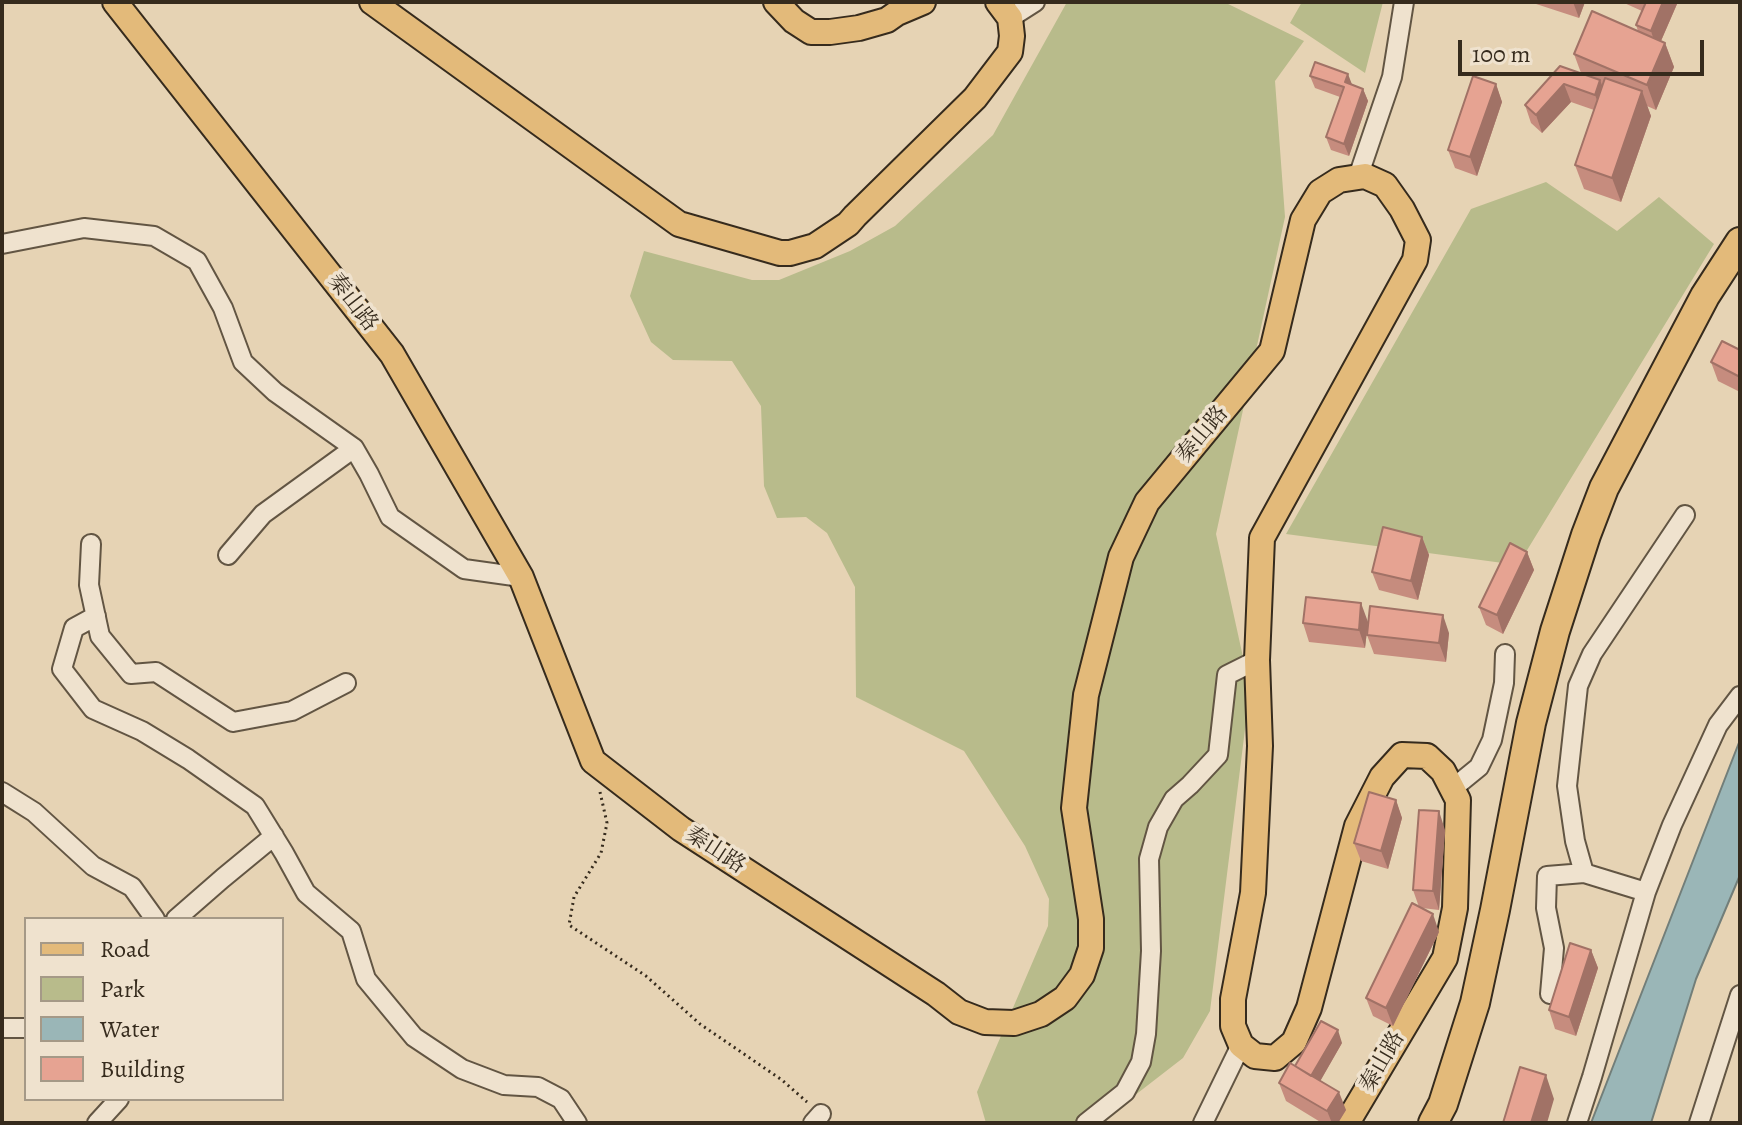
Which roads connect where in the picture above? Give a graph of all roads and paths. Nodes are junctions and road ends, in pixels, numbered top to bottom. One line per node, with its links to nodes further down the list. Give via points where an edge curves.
1 (115, 2): 16 (main road, 秦山路, via 392,354)
2 (372, 2): 7 (main road, via 679,224 780,253 815,246 848,224 975,98 1010,52 1012,36)
3 (776, 2): 4 (main road, via 811,32 859,28)
4 (923, 2)
5 (1035, 2): 7 (street)
6 (1404, 2): 8 (street, via 1392,77)
7 (1004, 10)
8 (1358, 177): 19 (main road, via 1385,185 1402,209 1418,240 1415,260 1262,538); 22 (main road, 秦山路, via 1339,180 1320,192 1303,220 1272,351 1147,502 1121,557 1086,695 1074,808 1091,948 1082,975 1065,998 1014,1023 985,1022 959,1012 681,829)
9 (1740, 242): 43 (highway, via 1705,296 1604,488 1577,559 1531,723 1475,1003)
10 (2, 244): 12 (street, via 84,228 154,236 197,261 223,308 243,362 275,392)
11 (1740, 268): 44 (highway, via 1617,494 1583,587 1546,726 1489,1007)
12 (354, 448): 15 (street, via 263,514); 16 (street, via 390,517 464,569)
13 (1685, 515): 26 (street, via 1592,654 1578,686 1567,786)
14 (91, 544): 17 (street, via 89,585)
15 (228, 555)
16 (521, 577): 22 (main road, 秦山路)
17 (96, 616): 20 (street, via 100,636 131,674 156,672 233,722 292,711); 25 (street, via 74,628 62,669 93,709 142,731 255,806)
18 (1505, 654): 23 (street, via 1492,740 1479,767)
19 (1257, 660): 35 (main road, via 1260,746 1253,893 1233,999 1233,1026); 40 (street, via 1227,675 1218,755 1174,799 1158,827 1149,859 1151,951 1141,1062 1125,1092)
20 (346, 683)
21 (1740, 696): 27 (street, via 1718,725)
22 (593, 761): 37 (path, via 607,823 601,853 574,897 569,925 646,976 700,1024 782,1080)
23 (1452, 789): 35 (main road, 秦山路, via 1427,756 1402,755 1382,777 1357,826 1309,1008 1294,1042 1275,1058 1255,1056); 42 (main road, 秦山路, via 1458,800 1455,908 1445,958)
24 (2, 792): 28 (street, via 34,812 93,866 132,887)
25 (274, 836): 29 (street); 39 (street, via 306,893 351,931 366,979 414,1037 462,1069 504,1085 538,1087 561,1099)
26 (1584, 873): 27 (street); 30 (street, via 1547,876 1546,908 1554,948)
27 (1646, 892): 45 (street)
28 (154, 917)
29 (178, 917)
30 (1550, 994)
31 (1740, 995): 34 (street)
32 (2, 1028): 33 (street)
33 (24, 1028)
34 (1735, 1031): 46 (street)
35 (1241, 1045): 41 (street)
36 (117, 1101): 38 (street)
37 (817, 1119)
38 (97, 1123)
39 (577, 1123)
40 (1086, 1123)
41 (1203, 1123)
42 (1347, 1123)
43 (1433, 1123)
44 (1450, 1123)
45 (1577, 1123)
46 (1699, 1123)

